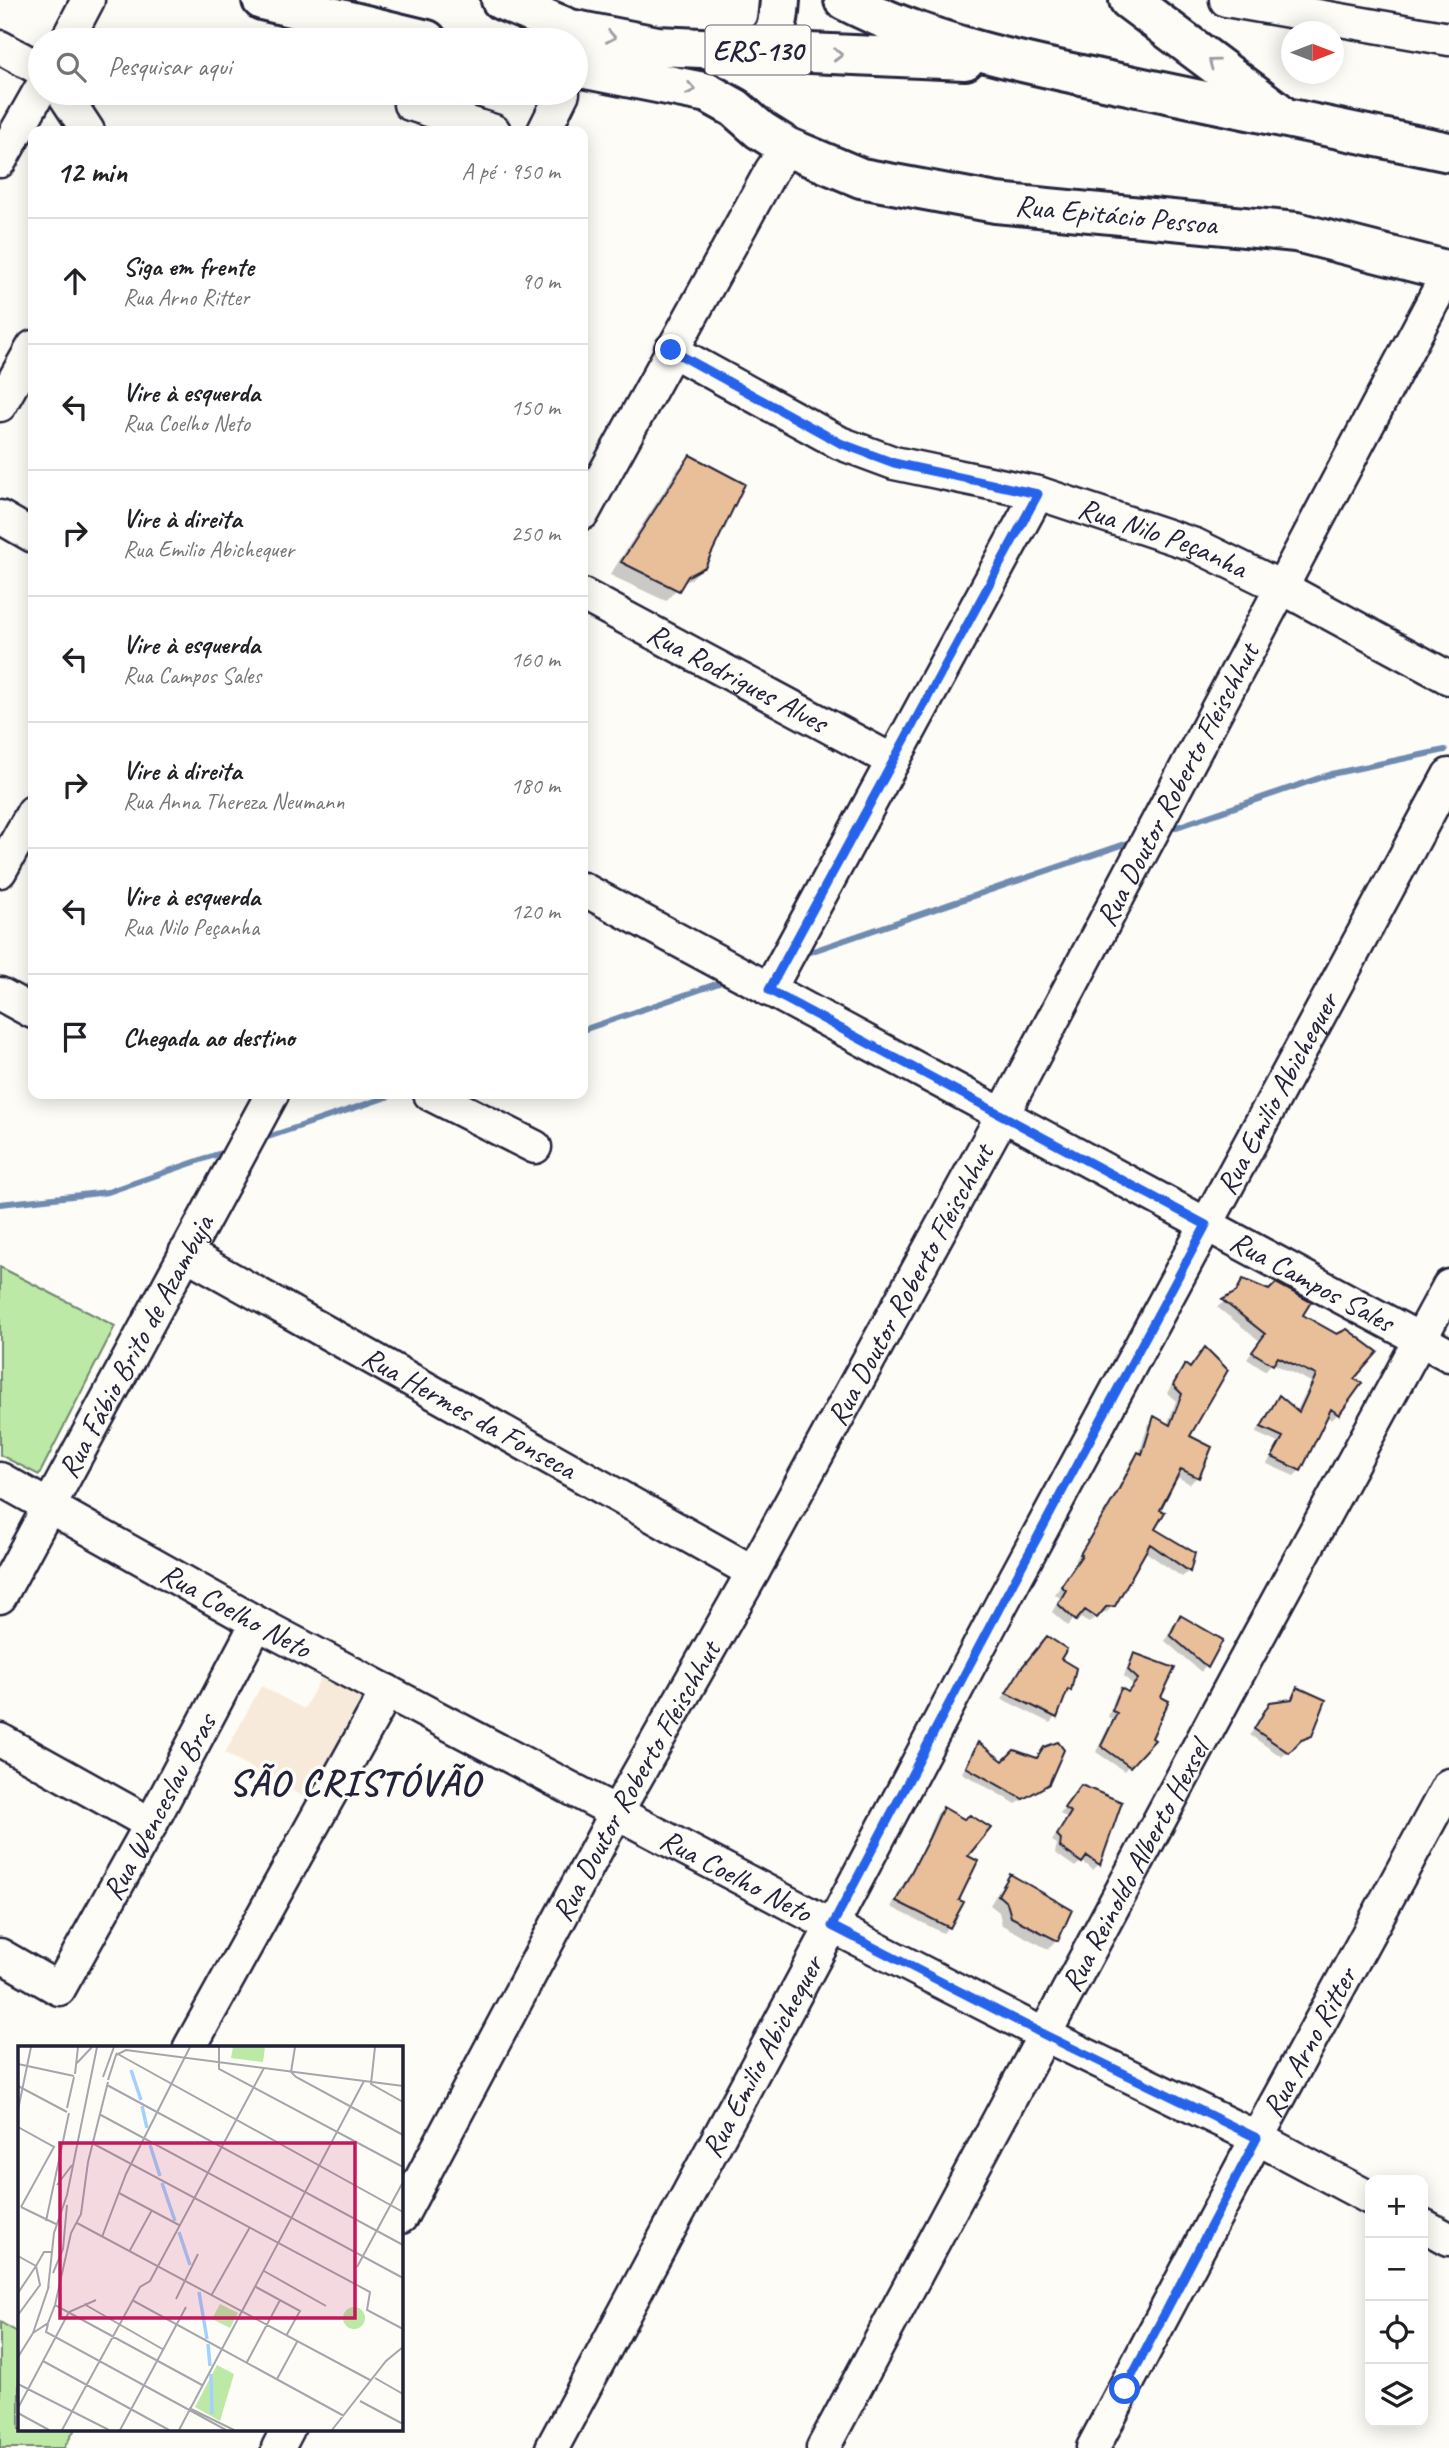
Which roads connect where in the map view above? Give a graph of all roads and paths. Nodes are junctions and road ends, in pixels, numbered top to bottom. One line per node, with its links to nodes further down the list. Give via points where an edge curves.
1 (88, 0): 8 (street)
2 (262, 0): 9 (main road)
3 (780, 0): 15 (main road, via 778,25 770,40)
4 (845, 0): 17 (main road, ERS-130, via 943,40)
5 (1129, 0): 23 (main road, one-way to 5)
6 (1226, 0): 13 (street)
7 (515, 3): 10 (main road); 11 (main road, ERS-130, one-way to 11)
8 (73, 28)
9 (374, 28)
10 (537, 28)
11 (568, 28)
12 (588, 33): 15 (main road, ERS-130, one-way to 15, via 657,46)
13 (1449, 39)
14 (0, 47): 16 (street)
15 (757, 50): 17 (main road, ERS-130, one-way to 17)
16 (28, 62)
17 (1023, 63): 23 (main road, ERS-130)
18 (588, 68): 27 (main road, Rua Epitácio Pessoa, one-way to 27, via 708,93)
19 (32, 105): 29 (street)
20 (71, 105): 24 (street)
21 (413, 105): 25 (street)
22 (557, 105): 26 (street)
23 (1288, 119): 28 (main road, ERS-130)
24 (85, 126)
25 (478, 126)
26 (546, 126)
27 (787, 147): 30 (main road, Rua Epitácio Pessoa, via 874,181 996,203 1296,232); 31 (street)
28 (1449, 152)
29 (0, 161)
30 (1449, 271): 38 (street, Rua Doutor Roberto Fleischhut)
31 (671, 350): 34 (street, Rua Nilo Peçanha, via 850,447 894,463); 35 (street)
32 (28, 356): 33 (street)
33 (0, 405)
34 (1038, 494): 38 (street, Rua Nilo Peçanha, via 1195,545); 41 (street)
35 (588, 504)
36 (0, 517): 37 (street)
37 (28, 533)
38 (1281, 587): 40 (street, Rua Nilo Peçanha); 51 (street, Rua Doutor Roberto Fleischhut)
39 (588, 598): 41 (street, Rua Rodrigues Alves)
40 (1449, 678)
41 (893, 761): 46 (street)
42 (1449, 775): 53 (street, Rua Emilio Abichequer)
43 (28, 821): 44 (street)
44 (0, 871)
45 (588, 892): 46 (street, Rua Campos Sales)
46 (769, 990): 51 (street, Rua Campos Sales)
47 (0, 995): 48 (street)
48 (28, 1009)
49 (269, 1099): 54 (street, Rua Fábio Brito de Azambuja)
50 (440, 1099): 52 (street)
51 (1002, 1116): 53 (street, Rua Campos Sales); 60 (street, Rua Doutor Roberto Fleischhut)
52 (535, 1147)
53 (1206, 1225): 56 (street, Rua Campos Sales); 68 (street, Rua Emilio Abichequer)
54 (185, 1253): 59 (street, Rua Fábio Brito de Azambuja); 60 (street, Rua Hermes da Fonseca)
55 (1449, 1286): 56 (street, Rua Reinoldo Alberto Hexsel)
56 (1420, 1339): 57 (street, Rua Campos Sales); 70 (street, Rua Reinoldo Alberto Hexsel)
57 (1449, 1355)
58 (0, 1479): 59 (street, Rua Coelho Neto)
59 (49, 1505): 61 (street, Rua Fábio Brito de Azambuja); 62 (street, Rua Coelho Neto)
60 (753, 1572): 66 (street, Rua Doutor Roberto Fleischhut)
61 (0, 1597)
62 (257, 1623): 63 (street, Rua Coelho Neto); 67 (street, Rua Wenceslau Bras)
63 (387, 1690): 66 (street, Rua Coelho Neto); 71 (street)
64 (0, 1740): 67 (street)
65 (1449, 1786): 72 (street, Rua Arno Ritter)
66 (616, 1813): 68 (street, Rua Coelho Neto); 74 (street, Rua Doutor Roberto Fleischhut)
67 (151, 1824): 69 (street, Rua Wenceslau Bras, via 60,1989)
68 (832, 1926): 70 (street, Rua Coelho Neto); 79 (street, Rua Emilio Abichequer)
69 (0, 1955)
70 (1045, 2035): 72 (street, Rua Coelho Neto); 80 (street, Rua Reinoldo Alberto Hexsel)
71 (191, 2046)
72 (1257, 2138): 73 (street, Rua Coelho Neto); 81 (street, Rua Arno Ritter)
73 (1365, 2195)
74 (402, 2215)
75 (1428, 2228): 76 (street)
76 (1449, 2239)
77 (287, 2430): 78 (street)
78 (278, 2448)
79 (552, 2448)
80 (823, 2448)
81 (1093, 2448)

